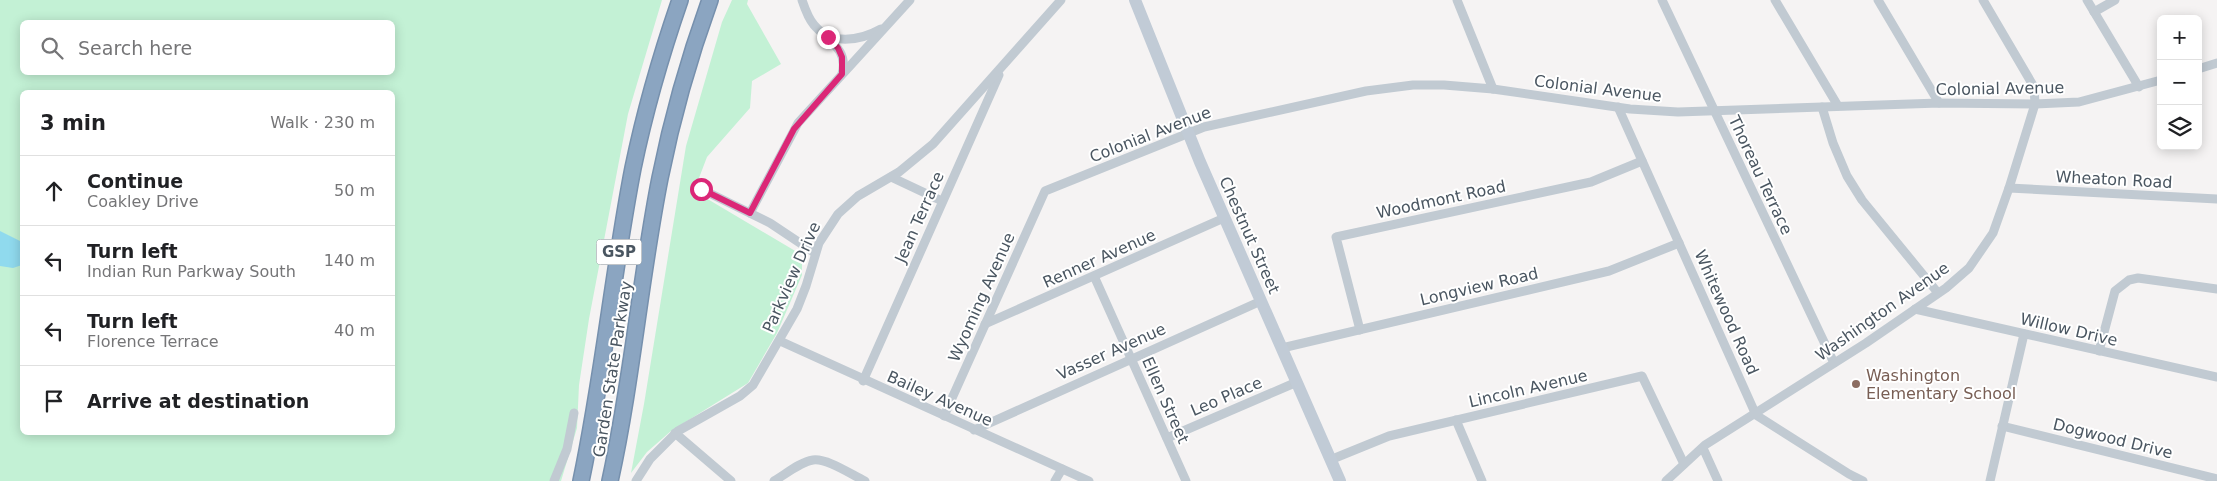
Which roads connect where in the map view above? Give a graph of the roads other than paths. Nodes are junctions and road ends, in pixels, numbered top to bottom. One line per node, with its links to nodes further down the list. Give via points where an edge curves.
1 (679, 0): 74 (highway, Garden State Parkway / GSP, via 648,102 632,173 598,394)
2 (710, 0): 23 (highway, Garden State Parkway / GSP)
3 (720, 0): 23 (highway)
4 (802, 0): 17 (street, via 813,24)
5 (910, 0): 16 (street)
6 (1061, 0): 19 (street, Parkview Drive)
7 (1135, 0): 32 (main road, Chestnut Street)
8 (1457, 0): 25 (street)
9 (1662, 0): 31 (street, Thoreau Terrace)
10 (1775, 0): 28 (street)
11 (1878, 0): 26 (street)
12 (1982, 0): 27 (street, via 2034,87)
13 (2087, 0): 15 (street)
14 (2115, 0): 15 (street)
15 (2094, 12): 24 (street)
16 (886, 26): 17 (street, via 856,38); 21 (street)
17 (828, 37): 21 (street, via 842,57)
18 (2217, 63): 20 (street)
19 (1004, 65): 34 (street, Parkview Drive, via 933,144); 39 (street, Jean Terrace)
20 (2202, 68)
21 (842, 74): 40 (street, via 794,129)
22 (2157, 81): 24 (street, Colonial Avenue)
23 (683, 84): 75 (highway, Garden State Parkway / GSP, via 657,193)
24 (2138, 86): 27 (street, Colonial Avenue, via 2079,102)
25 (1494, 89): 29 (street, Colonial Avenue); 32 (street, Colonial Avenue, via 1420,85 1366,91)
26 (1939, 103): 27 (street, Colonial Avenue); 28 (street, Colonial Avenue)
27 (2035, 104): 35 (street, Washington Avenue)
28 (1838, 106): 30 (street, Colonial Avenue)
29 (1618, 107): 31 (street, Colonial Avenue); 33 (street, Whitewood Road)
30 (1822, 107): 31 (street, Colonial Avenue); 46 (street, via 1847,176 1862,200)
31 (1714, 111): 56 (street, Thoreau Terrace)
32 (1189, 133): 37 (street, Colonial Avenue); 41 (main road, Chestnut Street)
33 (1642, 161): 42 (street, Whitewood Road); 50 (street, Woodmont Road, via 1591,182 1336,238)
34 (891, 176): 39 (street); 43 (street, Parkview Drive, via 843,209 825,231)
35 (2009, 188): 38 (street, Wheaton Road); 46 (street, Washington Avenue, via 1993,233 1982,252 1969,268)
36 (701, 189): 40 (street)
37 (1045, 191): 49 (street, Wyoming Avenue)
38 (2217, 199)
39 (942, 201): 58 (street, Jean Terrace)
40 (750, 213): 43 (street)
41 (1224, 218): 44 (street, Renner Avenue); 47 (main road, Chestnut Street)
42 (1679, 244): 50 (street, Longview Road, via 1609,271); 61 (street, Whitewood Road)
43 (815, 253): 52 (street, Parkview Drive, via 804,293)
44 (1094, 276): 49 (street, Renner Avenue); 55 (street, Ellen Street)
45 (2217, 289): 54 (street, via 2138,278 2129,280 2115,291)
46 (1938, 293): 48 (street, Washington Avenue)
47 (1261, 301): 53 (main road, Chestnut Street); 55 (street, Vasser Avenue)
48 (1915, 309): 51 (street, Willow Drive); 56 (street, Washington Avenue)
49 (986, 324): 62 (street, Wyoming Avenue)
50 (1360, 330): 53 (street, Longview Road)
51 (2024, 334): 54 (street, Willow Drive); 64 (street)
52 (780, 342): 58 (street, Bailey Avenue); 66 (street, Parkview Drive, via 745,394)
53 (1282, 348): 59 (main road, Chestnut Street)
54 (2099, 351): 57 (street, Willow Drive)
55 (1131, 359): 65 (street, Vasser Avenue); 67 (street, Ellen Street)
56 (1834, 363): 61 (street, Washington Avenue)
57 (2217, 377)
58 (863, 381): 62 (street, Bailey Avenue)
59 (1297, 382): 67 (street, Leo Place); 69 (main road, Chestnut Street)
60 (574, 413): 73 (street, via 567,449)
61 (1755, 413): 68 (street, Washington Avenue); 87 (street)
62 (944, 416): 65 (street, Bailey Avenue)
63 (1456, 420): 69 (street, Lincoln Avenue, via 1389,436); 70 (street, Lincoln Avenue, via 1642,376); 84 (street)
64 (2002, 426): 72 (street, Dogwood Drive); 88 (street)
65 (974, 430): 71 (street, Bailey Avenue)
66 (675, 434): 76 (street, Parkview Drive, via 650,459); 77 (street)
67 (1167, 438): 82 (street, Ellen Street)
68 (1703, 448): 70 (street, Washington Avenue); 86 (street)
69 (1330, 460): 83 (main road, Chestnut Street)
70 (1684, 464): 85 (street, Washington Avenue)
71 (1062, 469): 80 (street); 81 (street, Bailey Avenue)
72 (2217, 479)
73 (554, 481)
74 (581, 481)
75 (610, 481)
76 (636, 481)
77 (731, 481)
78 (774, 481): 79 (street, via 817,460)
79 (865, 481)
80 (1056, 481)
81 (1089, 481)
82 (1186, 481)
83 (1340, 481)
84 (1482, 481)
85 (1666, 481)
86 (1718, 481)
87 (1863, 481)
88 (1990, 481)

